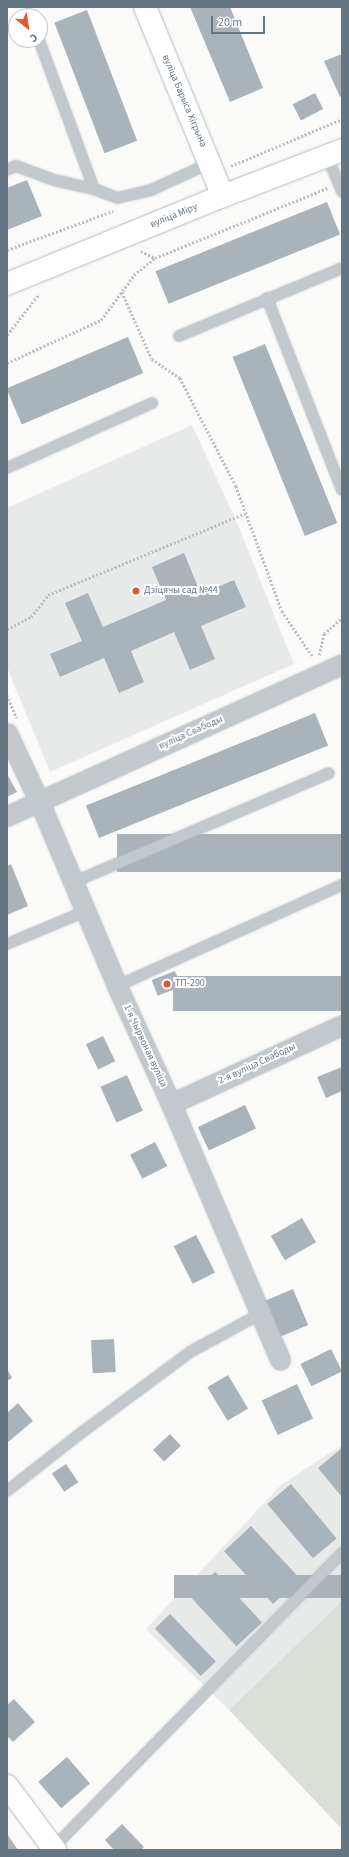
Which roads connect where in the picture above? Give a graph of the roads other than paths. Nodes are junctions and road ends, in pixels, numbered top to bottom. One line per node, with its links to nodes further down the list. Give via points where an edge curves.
1 (145, 7): 4 (main road, вуліца Барыса Хігрына)
2 (42, 48): 7 (lane)
3 (335, 153): 6 (lane); 8 (main road, вуліца Міру)
4 (219, 165): 7 (lane, via 151,190 117,198); 8 (main road, вуліца Барыса Хігрына)
5 (7, 170): 7 (lane, via 16,166 54,180)
6 (340, 188)
7 (94, 189)
8 (223, 196): 10 (main road, вуліца Міру)
9 (342, 268): 11 (lane)
10 (7, 284)
11 (266, 298): 12 (lane); 15 (lane)
12 (179, 336)
13 (152, 404): 14 (lane)
14 (7, 468)
15 (342, 490)
16 (342, 664): 19 (street, вуліца Свабоды)
17 (13, 728): 19 (street, 1-я Чырвоная вуліца)
18 (329, 773): 21 (lane)
19 (39, 801): 20 (street, вуліца Свабоды); 21 (street, 1-я Чырвоная вуліца)
20 (7, 816)
21 (74, 882): 23 (street, 1-я Чырвоная вуліца)
22 (342, 885): 25 (lane)
23 (86, 912): 24 (lane); 25 (street, 1-я Чырвоная вуліца)
24 (7, 944)
25 (117, 986): 27 (street, 1-я Чырвоная вуліца)
26 (342, 1025): 27 (street, 2-я вуліца Свабоды)
27 (171, 1104): 28 (street, 1-я Чырвоная вуліца)
28 (260, 1314): 29 (street, 1-я Чырвоная вуліца); 30 (lane, via 190,1352)
29 (280, 1360)
30 (7, 1491)
31 (342, 1553): 33 (lane)
32 (7, 1786): 33 (main road)
33 (54, 1849)

